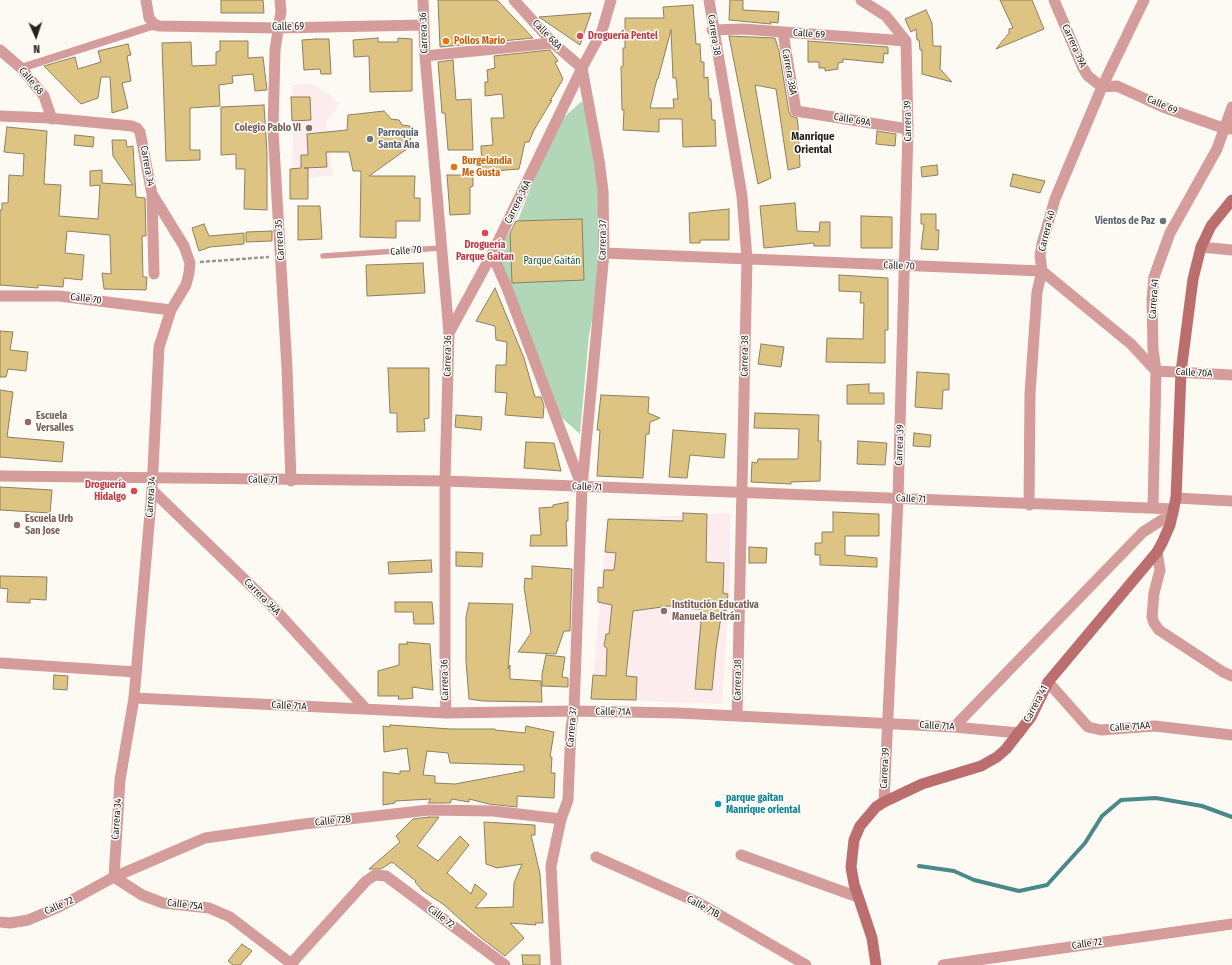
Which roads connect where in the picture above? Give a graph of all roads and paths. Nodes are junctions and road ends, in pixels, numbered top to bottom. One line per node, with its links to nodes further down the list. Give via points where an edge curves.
1 (146, 0): 10 (street, via 147,14)
2 (280, 0): 12 (street, Carrera 35, via 281,11)
3 (423, 0): 11 (street, Carrera 36)
4 (514, 0): 16 (street, Calle 68A)
5 (611, 0): 20 (street, via 602,31)
6 (709, 0): 13 (street, Carrera 38)
7 (861, 0): 15 (street, via 886,16)
8 (1054, 0): 21 (street, Carrera 39A, via 1083,68 1088,76)
9 (1144, 0): 21 (street, Carrera 40)
10 (154, 23): 12 (street, Calle 69); 19 (street)
11 (424, 25): 12 (street, Calle 69); 18 (street, Carrera 36)
12 (277, 28): 36 (street, Carrera 35, via 273,130)
13 (712, 30): 14 (street, Calle 69, via 744,29); 37 (street, Carrera 38, via 742,196)
14 (783, 33): 15 (street, Calle 69); 23 (street, Carrera 38A)
15 (906, 41): 27 (street, Carrera 39)
16 (553, 43): 18 (street); 20 (street, Calle 68A)
17 (0, 50): 19 (street, Calle 68)
18 (425, 56): 31 (street, Carrera 36)
19 (21, 68): 25 (street, Calle 68, via 44,96)
20 (582, 68): 33 (street, Carrera 37, via 603,191); 34 (street, Carrera 36A)
21 (1102, 87): 26 (street, Calle 69, via 1117,86 1163,107); 40 (street, Carrera 40, via 1048,221 1041,250)
22 (1232, 107): 26 (street, Carrera 41)
23 (796, 111): 27 (street, Calle 69A)
24 (0, 116): 25 (street)
25 (52, 119): 28 (street, Carrera 34, via 132,126 140,132)
26 (1227, 128): 45 (street, Carrera 41, via 1170,233 1154,277 1152,349)
27 (908, 129): 39 (street, Carrera 39)
28 (152, 194): 38 (street, Carrera 34, via 184,246); 41 (street)
29 (1232, 200): 30 (main road, Carrera 41, via 1211,226)
30 (1201, 247): 32 (street); 46 (main road, Carrera 41, via 1193,279)
31 (441, 248): 35 (lane, Calle 70); 44 (street, Carrera 36)
32 (1232, 250)
33 (604, 253): 37 (street, Calle 70); 52 (street, Carrera 37)
34 (492, 254): 44 (street, Carrera 36A); 52 (street, Carrera 37)
35 (323, 256)
36 (282, 257): 38 (path); 50 (street, Carrera 35)
37 (747, 259): 39 (street, Calle 70); 54 (street, Carrera 38)
38 (190, 263): 43 (street, Carrera 34, via 186,285)
39 (905, 266): 40 (street, Calle 70); 55 (street, Carrera 39)
40 (1042, 270): 45 (street, via 1131,344); 57 (street, Carrera 40, via 1037,292 1030,394)
41 (154, 274)
42 (0, 296): 43 (street, Calle 70, via 59,296)
43 (171, 310): 49 (street, Carrera 34, via 159,347)
44 (449, 333): 51 (street, Carrera 36)
45 (1156, 371): 46 (street, Calle 70A); 59 (street, Carrera 41)
46 (1182, 372): 47 (street, Calle 70A); 58 (main road, Carrera 41)
47 (1232, 375)
48 (0, 476): 49 (street, Calle 71)
49 (152, 478): 50 (street, Calle 71); 53 (street, Carrera 34)
50 (290, 481): 51 (street, Calle 71)
51 (445, 481): 52 (street, Calle 71); 68 (street, Carrera 36)
52 (582, 487): 54 (street, Calle 71); 67 (street, Carrera 37)
53 (152, 490): 62 (street, Carrera 34); 66 (street, Carrera 34A, via 271,605)
54 (742, 493): 55 (street, Calle 71); 69 (street, Carrera 38)
55 (898, 499): 57 (street, Calle 71); 70 (street, Carrera 39)
56 (1232, 501): 58 (street, Calle 71)
57 (1029, 505): 59 (street, Calle 71)
58 (1174, 507): 59 (street, Calle 71); 60 (main road, Carrera 41, via 1168,529); 71 (street, via 1143,532)
59 (1153, 508)
60 (1157, 552): 63 (street, via 1160,570 1153,599 1154,623 1159,630); 64 (main road, Carrera 41)
61 (0, 663): 62 (street)
62 (136, 672): 65 (street, Carrera 34)
63 (1232, 676)
64 (1048, 682): 72 (main road, Carrera 41, via 1031,717); 73 (street, Calle 71AA, via 1088,727 1101,730 1155,726)
65 (134, 698): 66 (street, Calle 71A); 78 (street, Carrera 34, via 120,780)
66 (366, 709): 68 (street, Calle 71A)
67 (574, 712): 68 (street, Calle 71A); 69 (street, Calle 71A); 75 (street, Carrera 37, via 568,800)
68 (446, 713)
69 (737, 716): 70 (street, Calle 71A)
70 (887, 723): 71 (street, Calle 71A); 74 (street, Carrera 39)
71 (954, 727): 72 (street, Calle 71A)
72 (1019, 733): 74 (main road, Carrera 41, via 997,757 981,766 922,784)
73 (1232, 734)
74 (884, 802): 79 (main road, Carrera 39, via 865,819 854,840 851,867)
75 (561, 819): 78 (street, Calle 72B, via 493,811 429,810 297,825 205,838); 84 (street, Carrera 37, via 551,866)
76 (741, 856): 79 (street)
77 (596, 857): 85 (street, Calle 71B, via 698,903)
78 (114, 877): 80 (street, Calle 72, via 59,907 28,920); 82 (street, Calle 75A, via 142,895 163,903 209,908 230,916)
79 (858, 897): 86 (main road, Carrera 39, via 872,938)
80 (0, 922)
81 (1232, 924): 87 (street, Calle 72)
82 (292, 964): 83 (street, Calle 72, via 366,881 375,875 386,876)
83 (505, 965)
84 (556, 965)
85 (806, 965)
86 (876, 965)
87 (943, 965)

